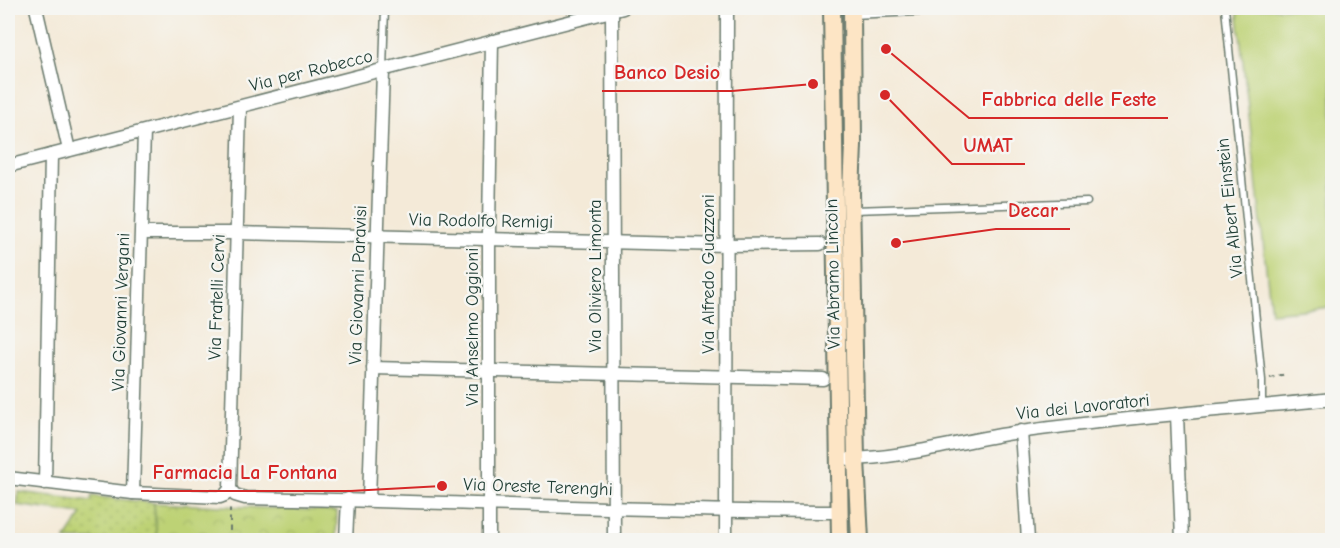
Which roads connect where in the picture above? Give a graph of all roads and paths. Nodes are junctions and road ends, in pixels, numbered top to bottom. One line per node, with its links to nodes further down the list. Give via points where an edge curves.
1 (36, 8): 13 (street)
2 (385, 8): 10 (lane)
3 (727, 8): 24 (street, Via Alfredo Guazzoni)
4 (832, 8): 36 (main road, Via Abramo Lincoln)
5 (1002, 8): 8 (lane)
6 (1225, 8): 31 (lane, Via Albert Einstein)
7 (618, 9): 9 (street, Via per Robecco); 22 (street, Via Oliviero Limonta)
8 (852, 11): 17 (main road, Via Abramo Lincoln)
9 (492, 41): 10 (street, Via per Robecco); 21 (street, Via Anselmo Oggioni)
10 (383, 71): 11 (street, Via per Robecco); 20 (street, Via Giovanni Paravisi)
11 (240, 107): 12 (street, Via per Robecco); 19 (street, Via Fratelli Cervi)
12 (144, 132): 13 (street, Via per Robecco); 18 (street, Via Giovanni Vergani)
13 (69, 150): 14 (street, Via per Robecco)
14 (51, 155): 15 (street, Via per Robecco); 38 (street)
15 (8, 166)
16 (1087, 202): 17 (lane)
17 (852, 210): 36 (main road, Via Abramo Lincoln)
18 (142, 233): 19 (street, Via Rodolfo Remigi); 40 (street, Via Giovanni Vergani)
19 (237, 233): 20 (street, Via Rodolfo Remigi); 39 (street, Via Fratelli Cervi)
20 (377, 237): 21 (street, Via Rodolfo Remigi); 25 (street, Via Giovanni Paravisi)
21 (489, 238): 22 (street, Via Rodolfo Remigi); 26 (street, Via Anselmo Oggioni)
22 (613, 241): 24 (street, Via Rodolfo Remigi); 27 (street, Via Oliviero Limonta)
23 (820, 244): 24 (street, Via Rodolfo Remigi)
24 (726, 245): 29 (street, Via Alfredo Guazzoni)
25 (374, 368): 26 (street); 42 (street, Via Giovanni Paravisi)
26 (490, 370): 27 (street); 44 (street, Via Anselmo Oggioni)
27 (614, 373): 29 (street); 45 (street, Via Oliviero Limonta)
28 (1286, 374): 31 (path)
29 (727, 378): 30 (street); 46 (street, Via Alfredo Guazzoni)
30 (823, 380)
31 (1262, 380): 33 (lane, Via Albert Einstein)
32 (1332, 399): 33 (street, Via dei Lavoratori)
33 (1262, 406): 34 (street, Via dei Lavoratori)
34 (1177, 415): 35 (street, Via dei Lavoratori); 57 (street)
35 (1021, 431): 36 (street, Via dei Lavoratori, via 901,455); 56 (street)
36 (848, 459): 47 (main road, Via Abramo Lincoln); 55 (main road, Via Abramo Lincoln)
37 (8, 478): 38 (street)
38 (45, 483): 40 (street)
39 (230, 489): 40 (street, via 220,496); 41 (street, Via Oreste Terenghi, via 245,498)
40 (133, 493)
41 (348, 499): 42 (street, Via Oreste Terenghi); 49 (street)
42 (369, 500): 44 (street, Via Oreste Terenghi)
43 (230, 504): 48 (path)
44 (489, 504): 45 (street, Via Oreste Terenghi); 50 (street, Via Anselmo Oggioni)
45 (614, 507): 46 (street, Via Oreste Terenghi); 51 (street, Via Oliviero Limonta)
46 (726, 512): 47 (street, Via Oreste Terenghi); 52 (street, Via Alfredo Guazzoni)
47 (840, 512): 53 (main road, Via Abramo Lincoln); 54 (main road, via 852,528)
48 (230, 540)
49 (346, 540)
50 (489, 540)
51 (614, 540)
52 (726, 540)
53 (840, 540)
54 (853, 540)
55 (860, 540)
56 (1028, 540)
57 (1182, 540)

